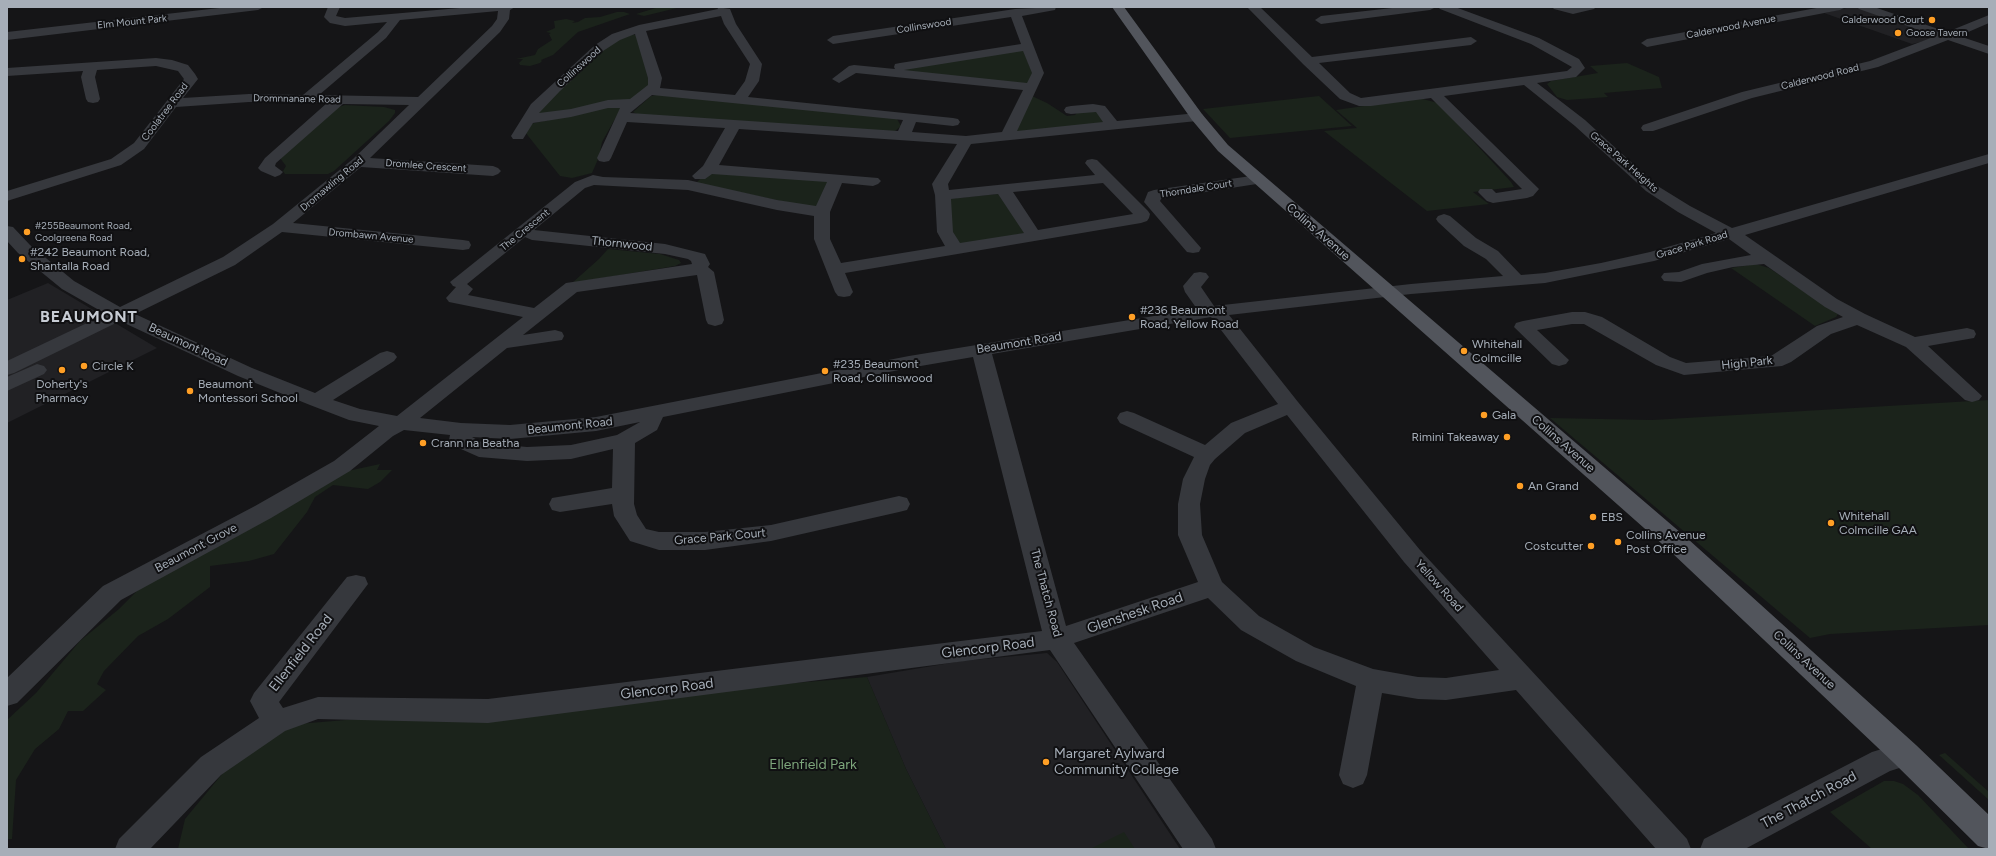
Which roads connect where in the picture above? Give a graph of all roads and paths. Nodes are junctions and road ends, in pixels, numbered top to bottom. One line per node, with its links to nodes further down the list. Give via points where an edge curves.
1 (258, 7): 14 (street, Elm Mount Park)
2 (334, 7): 17 (street, via 330,18 334,21)
3 (506, 7): 17 (street); 44 (street, Dromawling Road, via 503,19 496,29)
4 (1118, 7): 50 (main road, Collins Avenue)
5 (1253, 7): 30 (street)
6 (1430, 7): 19 (street)
7 (1444, 7): 36 (street, via 1534,41 1575,62 1579,68 1571,74)
8 (1558, 7): 15 (street)
9 (1590, 7): 15 (street)
10 (1840, 7): 27 (street, Calderwood Avenue)
11 (1863, 7): 24 (street)
12 (1051, 8): 16 (street, Collinswood)
13 (724, 9): 21 (street, Collinswood); 40 (street, Collinswood, via 730,24 756,64 752,81)
14 (221, 10): 23 (street, Elm Mount Park)
15 (1573, 11): 20 (street)
16 (1016, 12): 25 (street, Collinswood); 28 (street)
17 (396, 18): 42 (street, via 382,35)
18 (1989, 19): 24 (street, Calderwood Road)
19 (1321, 20)
20 (1593, 20)
21 (639, 29): 38 (street, via 655,78); 51 (street, Collinswood, via 616,37 599,48 536,107)
22 (823, 29): 25 (street)
23 (7, 36)
24 (1947, 36): 29 (street); 55 (street, Calderwood Road, via 1874,64 1746,95)
25 (833, 40): 32 (street)
26 (1471, 41): 30 (street)
27 (1647, 44)
28 (1029, 46): 34 (street, via 900,67); 37 (street, via 1038,73)
29 (1989, 50)
30 (1308, 61): 39 (street, via 1345,96 1359,102)
31 (94, 66): 33 (street, Coolatree Road); 41 (street, via 88,77); 45 (street, Coolatree Road, via 156,62 183,68 191,78)
32 (854, 69): 34 (street); 35 (street)
33 (7, 72)
34 (892, 74): 37 (street)
35 (839, 79)
36 (1526, 80): 39 (street); 80 (street, Grace Park Heights, via 1580,123 1650,188)
37 (1032, 87): 58 (street, via 1008,133)
38 (652, 91): 40 (street); 46 (street)
39 (1434, 93): 73 (street, via 1531,189 1527,193 1493,198)
40 (740, 98): 49 (street)
41 (93, 99)
42 (306, 99): 43 (street, Dromnnanane Road); 45 (street, Dromnnanane Road, via 212,99)
43 (340, 99): 44 (street, Dromnnanane Road); 66 (street, via 270,161 266,168)
44 (422, 101): 62 (street, Dromawling Road)
45 (172, 103): 75 (street, Coolatree Road, via 139,146 116,162)
46 (634, 103): 48 (street); 51 (street, via 608,104 571,114)
47 (1071, 110): 54 (street, via 1100,109)
48 (622, 117): 53 (street); 60 (street)
49 (910, 117): 52 (street); 57 (street)
50 (1197, 117): 54 (street); 69 (main road, Collins Avenue, via 1223,148)
51 (529, 119): 56 (street, Collinswood)
52 (953, 122)
53 (734, 125): 57 (street); 64 (street)
54 (1114, 126): 58 (street)
55 (1648, 128)
56 (518, 136)
57 (903, 136): 59 (street)
58 (1009, 136): 59 (street)
59 (966, 140): 74 (street, via 940,184)
60 (603, 150)
61 (1989, 158): 80 (street, Grace Park Road)
62 (358, 162): 65 (street, Dromlee Crescent); 78 (street, Dromawling Road)
63 (1092, 163): 67 (street)
64 (709, 169): 68 (street); 71 (street)
65 (493, 171)
66 (275, 172)
67 (1106, 178): 72 (street); 82 (street, via 1142,214 1141,218)
68 (836, 179): 70 (street); 76 (street)
69 (1258, 180): 84 (street, Thorndale Court, via 1154,195 1152,202); 92 (main road, Collins Avenue)
70 (873, 181)
71 (688, 185): 76 (street); 96 (street, The Crescent, via 593,180 580,185 462,286 454,298)
72 (1003, 189): 74 (street); 82 (street)
73 (1486, 192)
74 (943, 195): 85 (street, via 945,232)
75 (7, 196)
76 (822, 212): 88 (street, via 822,239)
77 (1444, 219): 91 (street, via 1470,242 1489,253)
78 (279, 227): 83 (street, Drombawn Avenue); 95 (street, Dromawling Road, via 229,261)
79 (7, 231): 95 (street, Beaumont Road, via 24,249 68,285)
80 (1731, 233): 86 (street); 91 (street, Grace Park Road, via 1630,263 1559,276)
81 (532, 235): 87 (street, Thornwood, via 666,249 699,258)
82 (1034, 236): 85 (street)
83 (463, 244)
84 (1193, 248)
85 (955, 249): 88 (street)
86 (1767, 258): 90 (street, via 1733,262 1681,277); 97 (street)
87 (699, 269): 96 (street, via 572,288); 98 (street, Thornwood, via 704,272)
88 (836, 269): 93 (street)
89 (1200, 277): 94 (street, Yellow Road, via 1192,286 1194,292)
90 (1670, 277)
91 (1516, 280): 92 (street, Grace Park Road)
92 (1387, 291): 94 (street, Beaumont Road); 128 (main road, Collins Avenue, via 1679,545)
93 (844, 292)
94 (1212, 311): 103 (street, Beaumont Road); 111 (street, Yellow Road)
95 (120, 314): 104 (street, Dromawling Road); 110 (street, Beaumont Road, via 245,372)
96 (538, 314): 101 (street)
97 (1858, 318): 102 (street); 106 (street, High Park, via 1824,330 1775,362 1684,369 1663,361 1595,321 1585,318 1522,327)
98 (715, 320)
99 (1967, 334): 102 (street)
100 (555, 336): 101 (street)
101 (503, 342): 114 (street)
102 (1913, 343): 109 (street)
103 (981, 349): 112 (street, Beaumont Road); 123 (street, The Thatch Road)
104 (34, 355): 107 (street, Dromawling Road); 108 (street, via 52,362)
105 (387, 357): 110 (street)
106 (1559, 360)
107 (7, 369)
108 (7, 385)
109 (1972, 396)
110 (316, 401): 114 (street, Beaumont Road, via 356,415)
111 (1291, 407): 117 (street, via 1238,428); 124 (street, Yellow Road, via 1412,556)
112 (654, 414): 115 (street, Beaumont Road, via 555,429 510,432); 116 (street, Beaumont Road, via 650,425)
113 (1127, 418): 117 (street)
114 (401, 423): 115 (street, Beaumont Road); 126 (street, Beaumont Grove, via 386,431 342,466 263,512 112,593)
115 (461, 430): 116 (street, Beaumont Road, via 460,440 479,450 527,454 571,452)
116 (624, 440): 118 (street, Grace Park Court)
117 (1208, 454): 122 (street, via 1200,464 1194,479 1189,504 1190,535)
118 (623, 494): 119 (street); 120 (street, Grace Park Court, via 626,516 638,535 659,541 705,541 772,533)
119 (560, 504)
120 (899, 504)
121 (356, 584): 127 (street, Ellenfield Road, via 264,701)
122 (1212, 587): 123 (street, Glenshesk Road); 125 (street, via 1250,623 1305,654)
123 (1057, 639): 127 (street, Glencorp Road, via 488,711 318,708); 132 (street, The Thatch Road)
124 (1521, 678): 125 (street, via 1446,689 1418,688); 133 (street, Yellow Road)
125 (1371, 680): 129 (street)
126 (7, 695)
127 (276, 722): 131 (street, via 211,766)
128 (1905, 754): 130 (main road, Collins Avenue); 134 (street, The Thatch Road, via 1882,761)
129 (1352, 775)
130 (1989, 836)
131 (130, 849)
132 (1201, 849)
133 (1676, 849)
134 (1715, 849)

